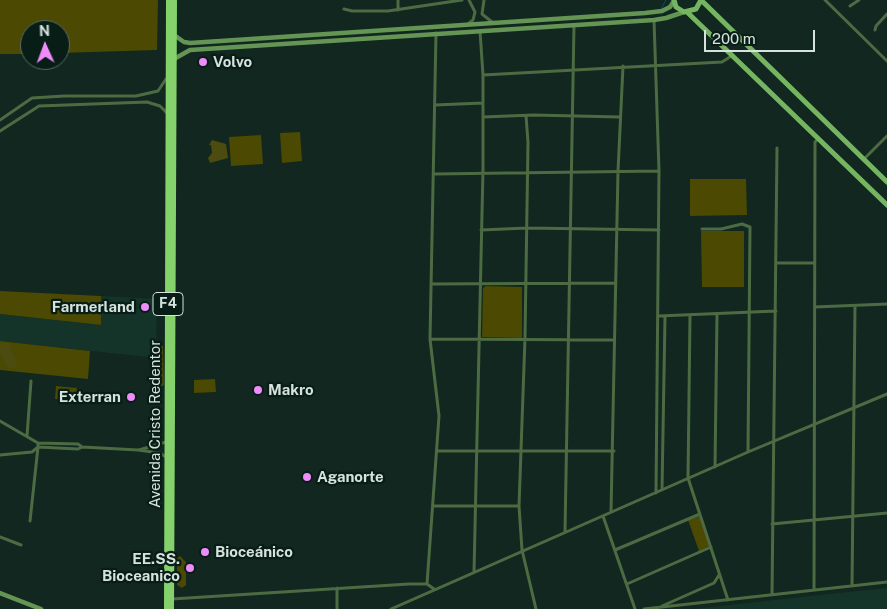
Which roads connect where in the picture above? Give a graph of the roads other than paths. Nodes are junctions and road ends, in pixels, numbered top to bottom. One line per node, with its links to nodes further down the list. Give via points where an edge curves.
1 (169, 0): 40 (highway, Avenida Cristo Redentor / F4)
2 (174, 0): 30 (highway, Avenida Cristo Redentor / F4)
3 (398, 0): 15 (street)
4 (437, 0): 12 (street)
5 (462, 0): 12 (street)
6 (469, 0): 21 (street, via 475,12)
7 (484, 0): 20 (street, via 482,14)
8 (674, 0): 16 (main road, via 676,7); 18 (main road, via 666,9 656,12)
9 (701, 0): 16 (main road, via 696,9); 60 (main road)
10 (825, 0): 36 (street)
11 (859, 0): 13 (street)
12 (438, 5): 15 (street)
13 (850, 6)
14 (344, 9): 15 (street)
15 (398, 10)
16 (686, 12): 19 (main road); 34 (main road)
17 (887, 14): 26 (street)
18 (517, 20): 20 (main road); 24 (main road)
19 (654, 20): 22 (main road); 37 (street)
20 (492, 22): 21 (main road)
21 (469, 23): 23 (main road)
22 (574, 24): 24 (main road); 39 (street)
23 (442, 25): 27 (main road); 29 (main road)
24 (517, 28): 25 (main road)
25 (480, 30): 29 (main road); 41 (street)
26 (875, 30)
27 (332, 33): 31 (main road); 32 (main road)
28 (436, 33): 29 (main road); 31 (main road); 49 (street)
29 (442, 33)
30 (174, 35): 32 (main road); 35 (highway, Avenida Cristo Redentor / F4)
31 (332, 40): 33 (main road)
32 (190, 43): 33 (main road)
33 (190, 50): 35 (main road)
34 (733, 55): 37 (street, via 722,62); 58 (main road)
35 (174, 59): 150 (highway, Avenida Cristo Redentor / F4)
36 (887, 61)
37 (656, 65): 38 (street); 62 (street)
38 (623, 66): 39 (street); 54 (street)
39 (573, 70): 41 (street); 52 (street)
40 (169, 72): 44 (street, via 165,84 158,91); 50 (highway, Avenida Cristo Redentor / F4)
41 (483, 75): 47 (street)
42 (64, 96): 43 (street); 48 (street); 55 (street, via 29,100)
43 (124, 96): 44 (street); 45 (street)
44 (136, 96): 46 (street, via 132,99)
45 (125, 103): 46 (street); 48 (street)
46 (137, 103): 50 (street, via 156,104)
47 (483, 103): 49 (street); 53 (street)
48 (64, 105): 56 (street, via 35,107)
49 (435, 105): 65 (street)
50 (169, 116): 102 (highway, Avenida Cristo Redentor / F4)
51 (526, 116): 52 (street); 53 (street); 66 (street)
52 (573, 116): 54 (street); 64 (street)
53 (483, 118): 63 (street)
54 (620, 118): 61 (street)
55 (0, 120)
56 (0, 130)
57 (887, 136): 60 (street)
58 (818, 138): 68 (main road); 75 (street, via 815,142)
59 (777, 148): 76 (street)
60 (863, 160): 67 (main road)
61 (618, 171): 62 (street); 64 (street); 71 (street)
62 (659, 171): 74 (street)
63 (482, 173): 65 (street); 66 (street); 73 (street)
64 (573, 173): 66 (street); 70 (street)
65 (434, 174): 80 (street)
66 (528, 174): 69 (street)
67 (887, 182)
68 (887, 204)
69 (527, 228): 70 (street); 73 (street); 81 (street)
70 (572, 228): 71 (street); 78 (street)
71 (616, 229): 74 (street); 79 (street)
72 (702, 229): 86 (street, via 742,224 750,227)
73 (481, 230): 77 (street)
74 (659, 230): 88 (street)
75 (815, 263): 76 (street); 84 (street)
76 (777, 264): 85 (street)
77 (480, 283): 80 (street); 81 (street); 91 (street)
78 (569, 283): 79 (street); 81 (street); 94 (street)
79 (616, 283): 95 (street)
80 (431, 284): 93 (street)
81 (526, 284): 92 (street)
82 (887, 304): 83 (street)
83 (855, 306): 84 (street); 98 (street)
84 (815, 307): 100 (street)
85 (776, 311): 86 (street); 105 (street)
86 (750, 312): 87 (street); 115 (street)
87 (717, 315): 89 (street); 118 (street)
88 (659, 316): 90 (street); 121 (street)
89 (690, 316): 90 (street); 119 (street)
90 (666, 317): 120 (street)
91 (479, 338): 92 (street); 93 (street); 109 (street)
92 (525, 338): 94 (street); 111 (street)
93 (430, 339): 113 (street, via 439,416)
94 (570, 340): 95 (street); 112 (street)
95 (614, 340): 114 (street)
96 (31, 381): 101 (street)
97 (887, 394): 98 (street)
98 (854, 408): 100 (street); 129 (street)
99 (0, 421): 101 (street)
100 (813, 425): 105 (street); 130 (street)
101 (27, 436): 103 (street)
102 (168, 440): 110 (street); 117 (highway, Avenida Cristo Redentor / F4)
103 (38, 442): 104 (street); 107 (street)
104 (58, 442): 106 (street); 108 (street)
105 (772, 443): 115 (street); 132 (street)
106 (82, 447): 108 (street); 110 (street)
107 (38, 448): 108 (street); 116 (street, via 24,454); 131 (street)
108 (57, 448)
109 (476, 449): 111 (street); 113 (street); 123 (street)
110 (138, 450): 117 (street, via 160,453)
111 (521, 450): 112 (street); 124 (street)
112 (566, 450): 114 (street); 133 (street)
113 (437, 451): 122 (street)
114 (614, 451): 125 (street)
115 (748, 452): 118 (street)
116 (0, 455)
117 (168, 459): 154 (highway, Avenida Cristo Redentor / F4)
118 (715, 467): 119 (street)
119 (688, 478): 120 (street); 127 (street)
120 (662, 490): 121 (street)
121 (656, 493): 125 (street)
122 (433, 506): 123 (street); 142 (street)
123 (474, 506): 124 (street); 139 (street)
124 (519, 506): 137 (street)
125 (612, 512): 128 (street)
126 (887, 512): 129 (street)
127 (700, 514): 136 (street); 138 (street)
128 (603, 516): 133 (street); 138 (street)
129 (852, 516): 130 (street); 144 (street)
130 (812, 520): 132 (street); 147 (street)
131 (30, 521)
132 (772, 524): 149 (street)
133 (565, 532): 137 (street)
134 (0, 537): 135 (street)
135 (21, 545)
136 (711, 548): 140 (street); 143 (street)
137 (522, 550): 139 (street); 158 (street)
138 (615, 550): 143 (street)
139 (474, 572): 146 (street)
140 (719, 574): 151 (street); 152 (street, via 714,583)
141 (887, 582): 144 (street)
142 (428, 584): 145 (street); 146 (street)
143 (627, 584): 159 (street)
144 (852, 586): 147 (street)
145 (337, 588): 150 (street); 156 (street)
146 (434, 589): 157 (street)
147 (814, 590): 149 (street)
148 (0, 593): 153 (main road)
149 (772, 594): 151 (street)
150 (171, 599): 155 (highway, Avenida Cristo Redentor / F4)
151 (728, 600): 152 (street)
152 (660, 607): 160 (street)
153 (41, 609)
154 (167, 609)
155 (172, 609)
156 (337, 609)
157 (391, 609)
158 (536, 609)
159 (634, 609)
160 (644, 609)

